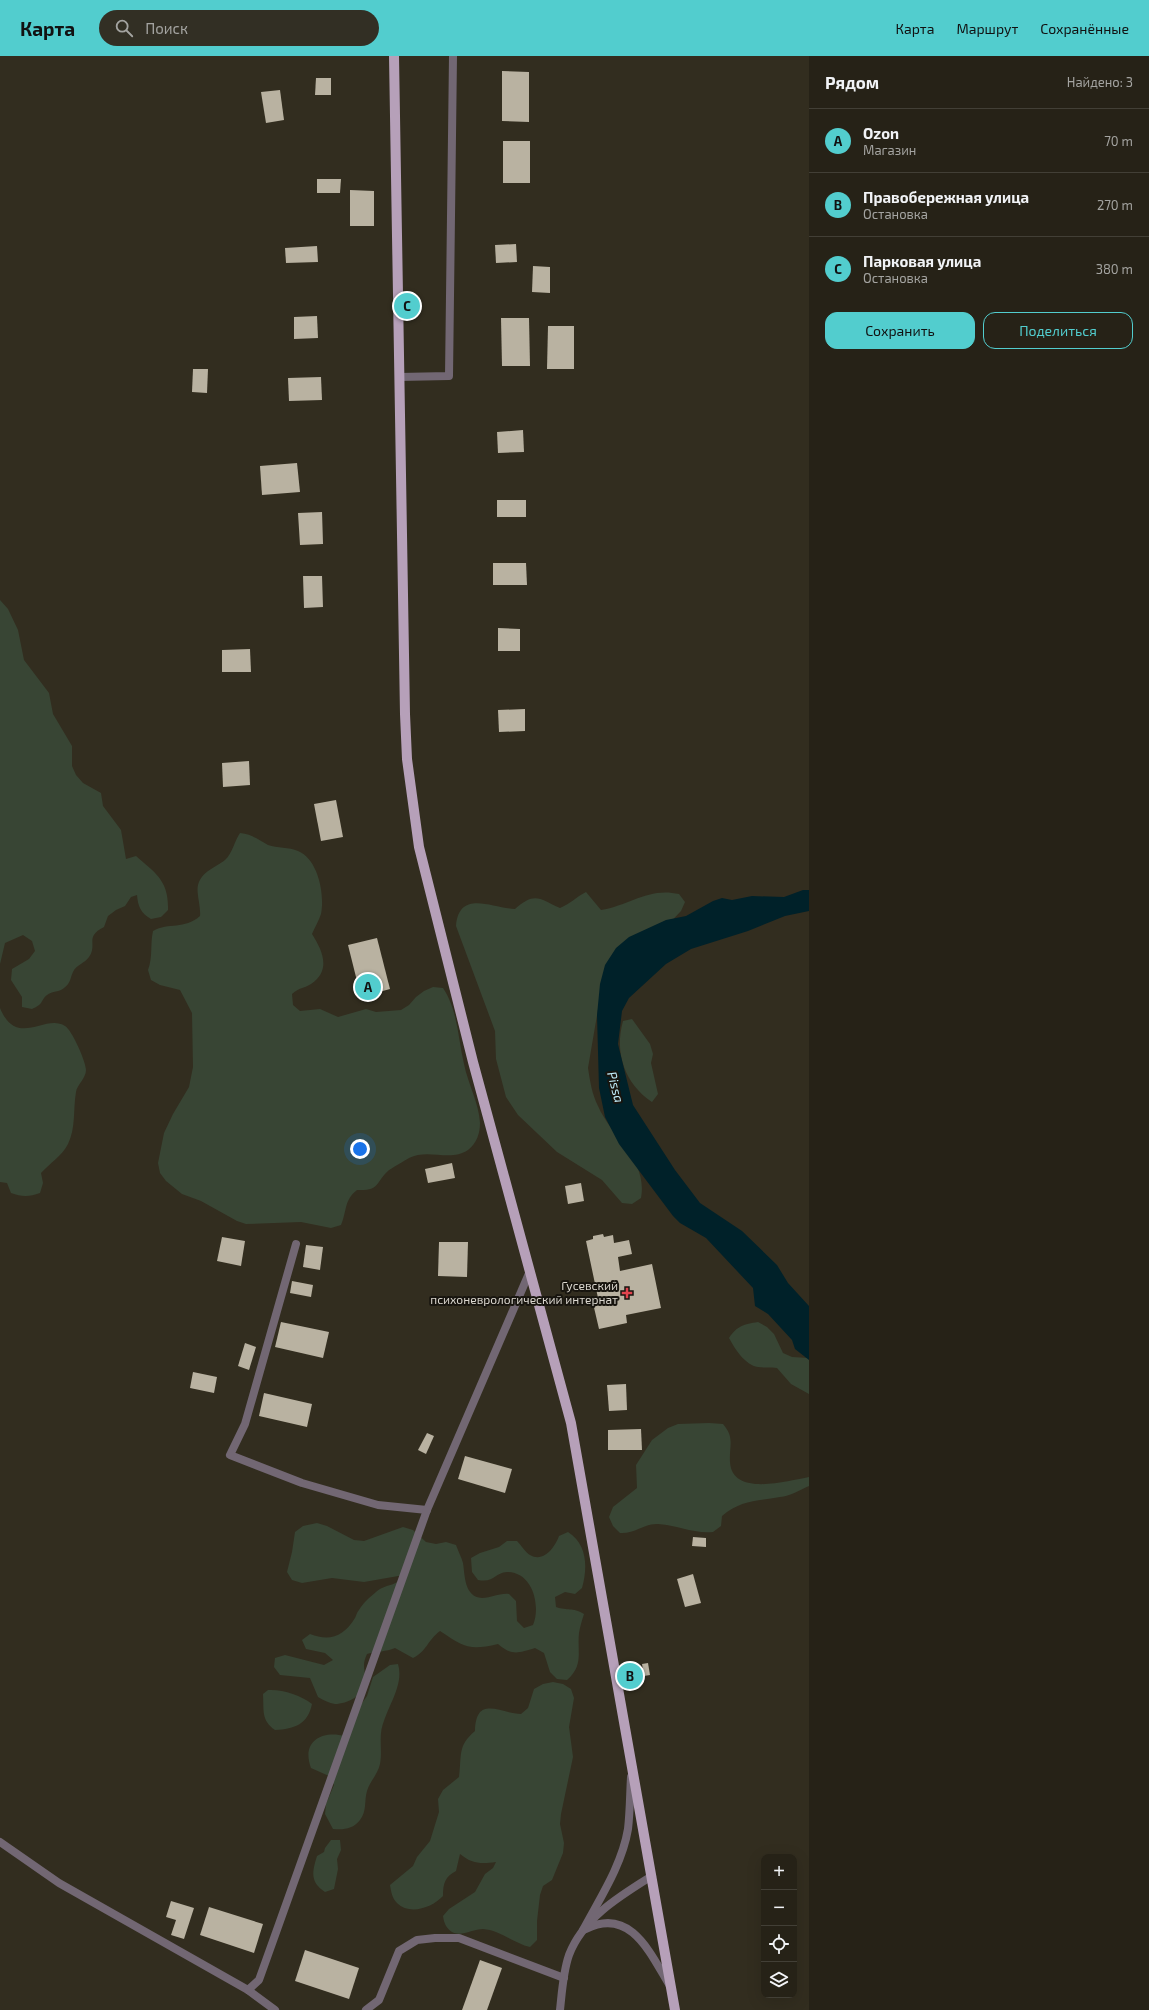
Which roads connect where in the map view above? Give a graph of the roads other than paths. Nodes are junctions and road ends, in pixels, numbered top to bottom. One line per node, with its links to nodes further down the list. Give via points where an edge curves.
1 (394, 56): 3 (main road)
2 (453, 56): 3 (street, via 449,376)
3 (399, 377): 5 (main road, via 405,714 412,801 430,897)
4 (296, 1244): 6 (street, via 245,1424 230,1455 302,1483 378,1505)
5 (530, 1271): 6 (street); 7 (main road, via 571,1422)
6 (427, 1510): 13 (street, via 259,1980)
7 (632, 1764): 9 (main road); 10 (street, via 628,1830 621,1854)
8 (0, 1842): 13 (street, via 59,1883)
9 (652, 1876): 10 (street, via 603,1909); 12 (main road)
10 (583, 1930): 11 (street, via 568,1956); 12 (street, via 605,1922 619,1924 633,1931 645,1945)
11 (564, 1978): 15 (street, via 459,1938 418,1940 399,1951 379,2000); 16 (street)
12 (671, 1988): 17 (main road)
13 (248, 1990): 14 (street)
14 (275, 2010)
15 (366, 2010)
16 (560, 2010)
17 (675, 2010)

